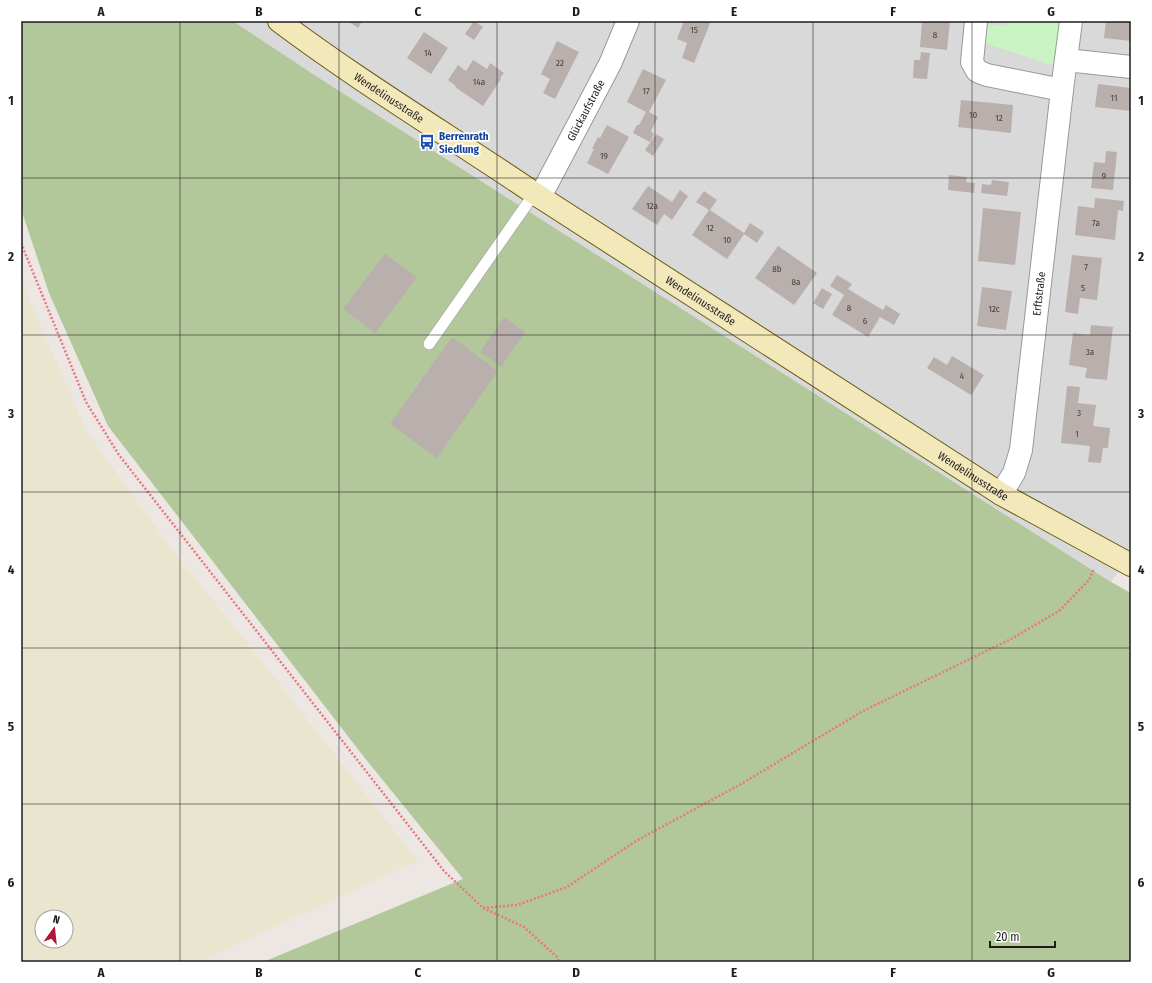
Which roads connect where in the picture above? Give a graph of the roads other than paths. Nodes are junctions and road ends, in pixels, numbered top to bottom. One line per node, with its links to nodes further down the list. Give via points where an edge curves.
1 (279, 21): 8 (main road, Wendelinusstraße, via 368,84)
2 (628, 21): 8 (street, Glückaufstraße, via 610,64)
3 (976, 21): 7 (street, via 972,62 977,71)
4 (1071, 21): 5 (street, Erftstraße)
5 (1066, 60): 6 (street); 7 (street, Erftstraße)
6 (1131, 67)
7 (1062, 90): 10 (street, Erftstraße, via 1021,450 1014,473)
8 (537, 196): 9 (lane); 10 (main road, Wendelinusstraße)
9 (429, 344)
10 (1001, 494): 11 (main road, Wendelinusstraße)
11 (1131, 565)

